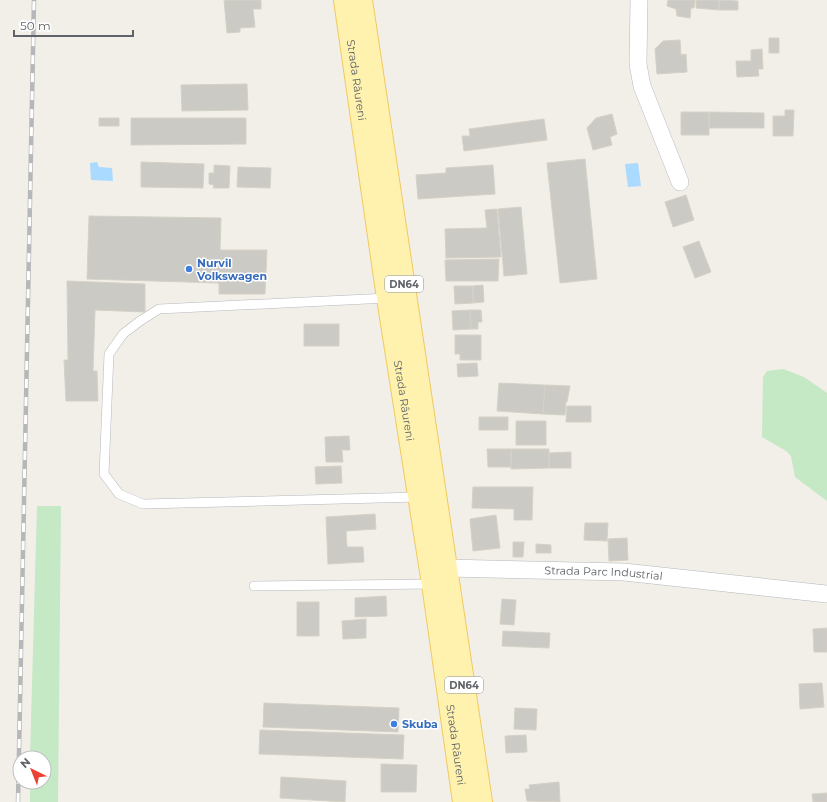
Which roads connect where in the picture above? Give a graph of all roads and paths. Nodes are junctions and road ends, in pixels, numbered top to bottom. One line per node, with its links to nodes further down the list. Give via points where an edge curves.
1 (345, 0): 5 (main road, Strada Râureni / DN64)
2 (361, 0): 7 (main road, Strada Râureni / DN64)
3 (639, 0): 4 (street, via 638,64 642,86)
4 (680, 182)
5 (388, 298): 6 (main road, Strada Râureni / DN64); 6 (lane, via 159,309 123,334 109,354 104,474 119,494 143,504)
6 (420, 504): 7 (main road, Strada Râureni / DN64)
7 (440, 576): 8 (lane); 9 (street, Strada Parc Industrial, via 624,572); 10 (main road, Strada Râureni / DN64, via 441,638); 11 (main road, Strada Râureni / DN64)
8 (254, 586)
9 (827, 594)
10 (464, 802)
11 (481, 802)

